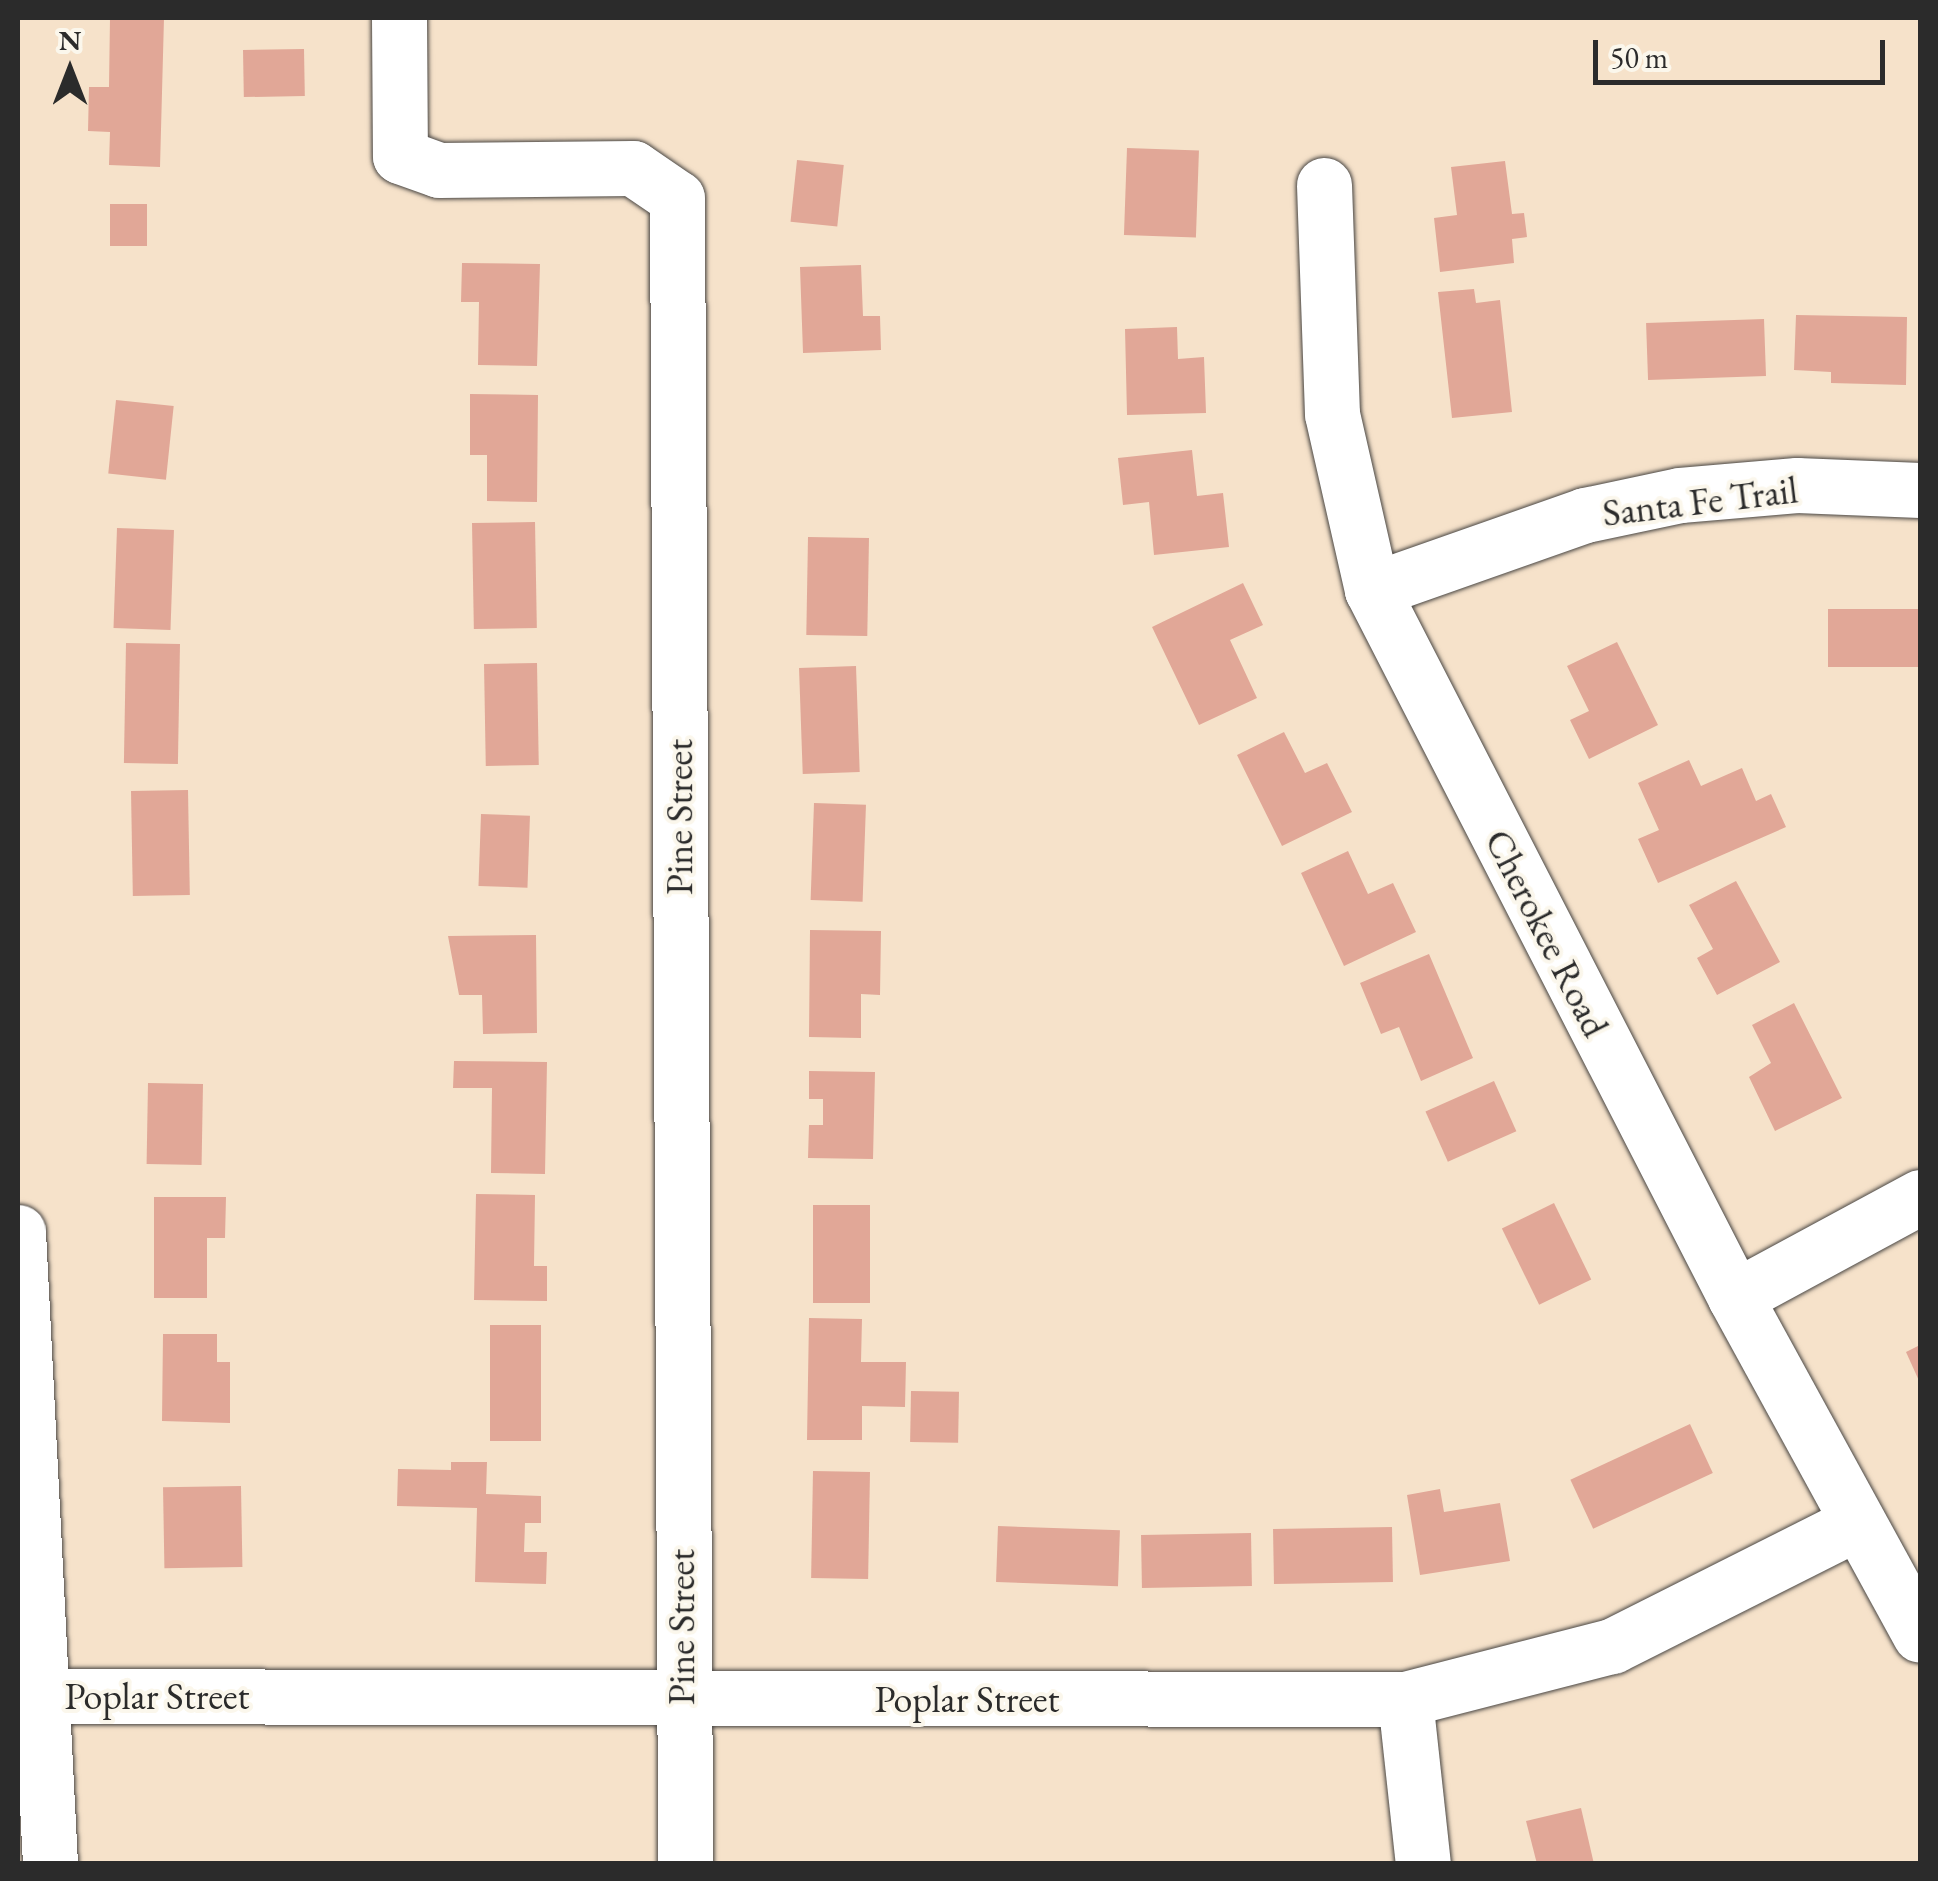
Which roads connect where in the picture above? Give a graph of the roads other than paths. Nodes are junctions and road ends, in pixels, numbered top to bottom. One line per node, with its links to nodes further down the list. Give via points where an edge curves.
1 (399, 18): 12 (street, Pine Street, via 400,156 439,170 633,168 677,198)
2 (1324, 185): 4 (street, Cherokee Road, via 1332,414)
3 (1920, 490): 4 (street, Santa Fe Trail, via 1797,484 1680,495 1586,515)
4 (1372, 590): 7 (street, Cherokee Road)
5 (1920, 1196): 7 (street)
6 (18, 1232): 8 (street)
7 (1735, 1297): 9 (street, Cherokee Road)
8 (22, 1426): 11 (street)
9 (1855, 1524): 10 (street, Cherokee Road); 13 (street, Poplar Street, via 1612,1646)
10 (1920, 1636)
11 (43, 1696): 12 (street, Poplar Street); 14 (street)
12 (681, 1698): 13 (street, Poplar Street); 15 (street, Pine Street)
13 (1405, 1698): 16 (street)
14 (50, 1864)
15 (685, 1864)
16 (1423, 1864)

